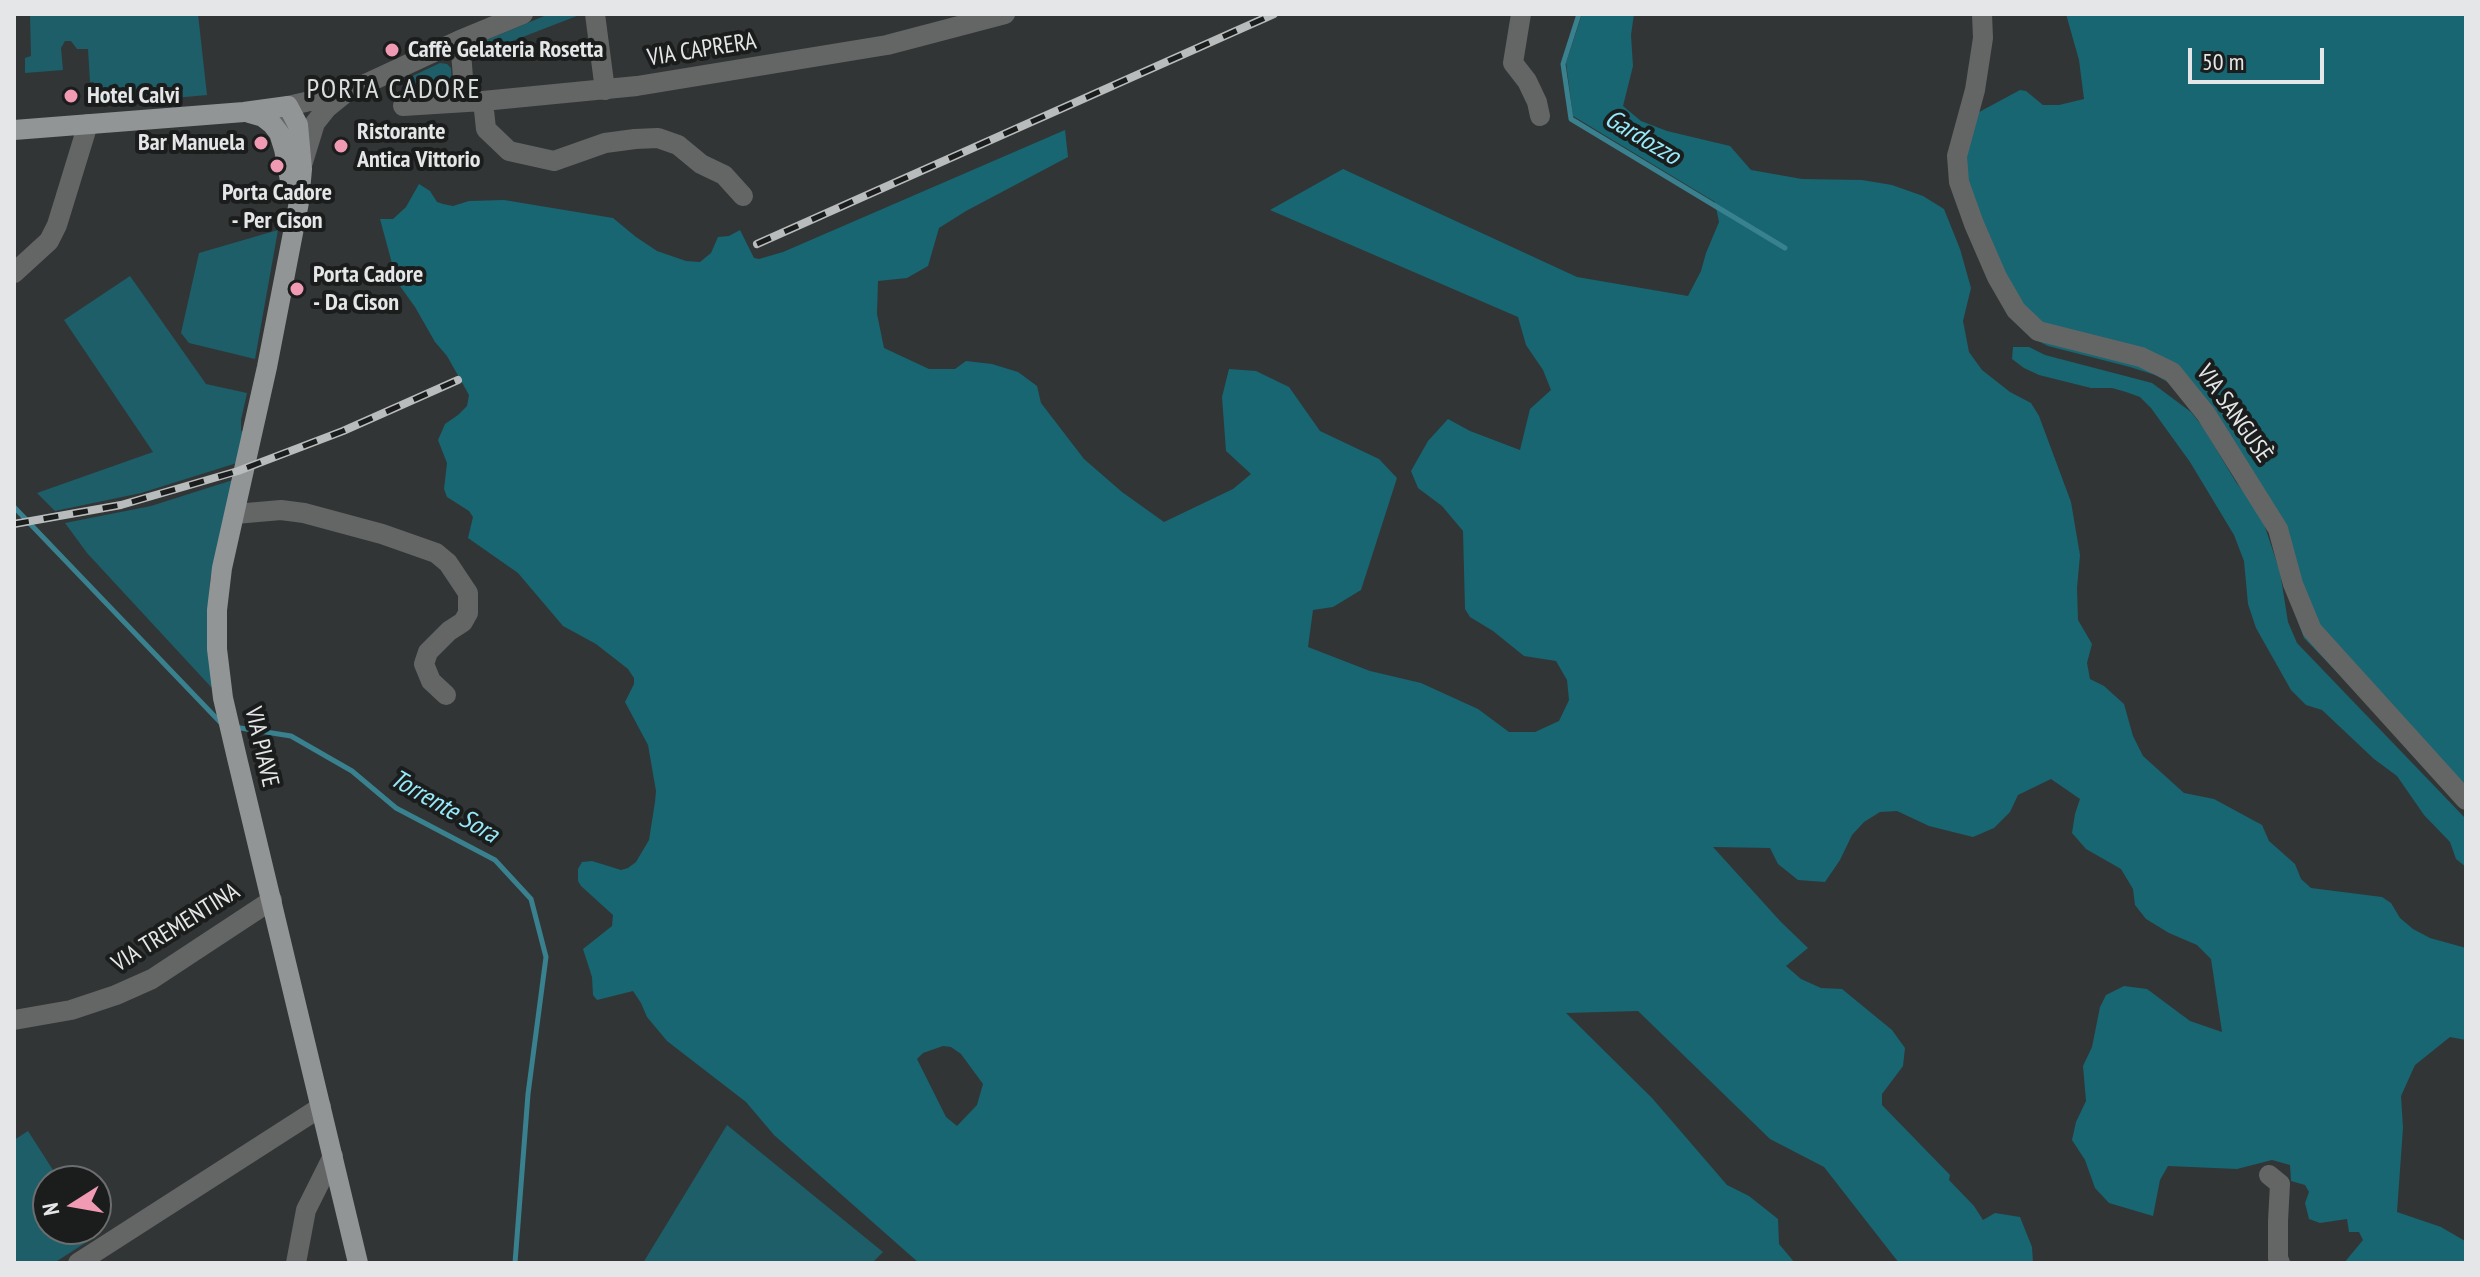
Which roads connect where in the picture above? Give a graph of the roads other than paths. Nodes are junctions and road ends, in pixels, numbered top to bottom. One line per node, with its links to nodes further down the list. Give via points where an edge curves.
1 (523, 14): 6 (street)
2 (595, 14): 8 (street)
3 (1005, 14): 8 (street, VIA CAPRERA, via 887,45)
4 (1521, 14): 13 (street, via 1513,63 1527,81)
5 (1982, 14): 23 (street, VIA SANGUSÈ, via 1975,90 1957,156 1959,182 1985,251 2016,310 2038,331 2141,357 2172,372 2206,414 2278,529 2312,630)
6 (460, 40): 7 (street); 9 (street)
7 (349, 90): 10 (street); 17 (street, via 315,123)
8 (605, 90): 9 (street, VIA CAPRERA)
9 (474, 101): 11 (street, VIA CAPRERA); 18 (street, via 486,129 509,151 554,161 605,143 658,138 724,175)
10 (288, 106): 12 (main road); 16 (street, VIA PIAVE); 17 (main road, VIA PIAVE, via 298,125)
11 (403, 106)
12 (244, 112): 14 (main road); 16 (main road, via 272,124)
13 (1540, 116)
14 (88, 124): 15 (main road); 20 (street, via 57,225 49,241)
15 (14, 130)
16 (284, 149): 19 (main road, VIA PIAVE, via 292,192)
17 (302, 169): 19 (main road, VIA PIAVE)
18 (743, 196)
19 (291, 239): 21 (main road, VIA PIAVE)
20 (14, 273)
21 (235, 514): 22 (street, via 304,513 382,534 436,553 448,563 468,593 468,613 428,652 424,664 431,681); 24 (main road, VIA PIAVE, via 222,568 217,649 223,698)
22 (446, 695)
23 (2466, 800)
24 (272, 900): 25 (street, VIA TREMENTINA, via 152,979 71,1010); 26 (main road, VIA PIAVE)
25 (14, 1020)
26 (321, 1107): 27 (main road, VIA PIAVE); 29 (street)
27 (333, 1156): 30 (street, via 306,1210); 31 (main road, VIA PIAVE)
28 (2269, 1175): 32 (street, via 2280,1184)
29 (78, 1263)
30 (296, 1263)
31 (358, 1263)
32 (2280, 1263)

